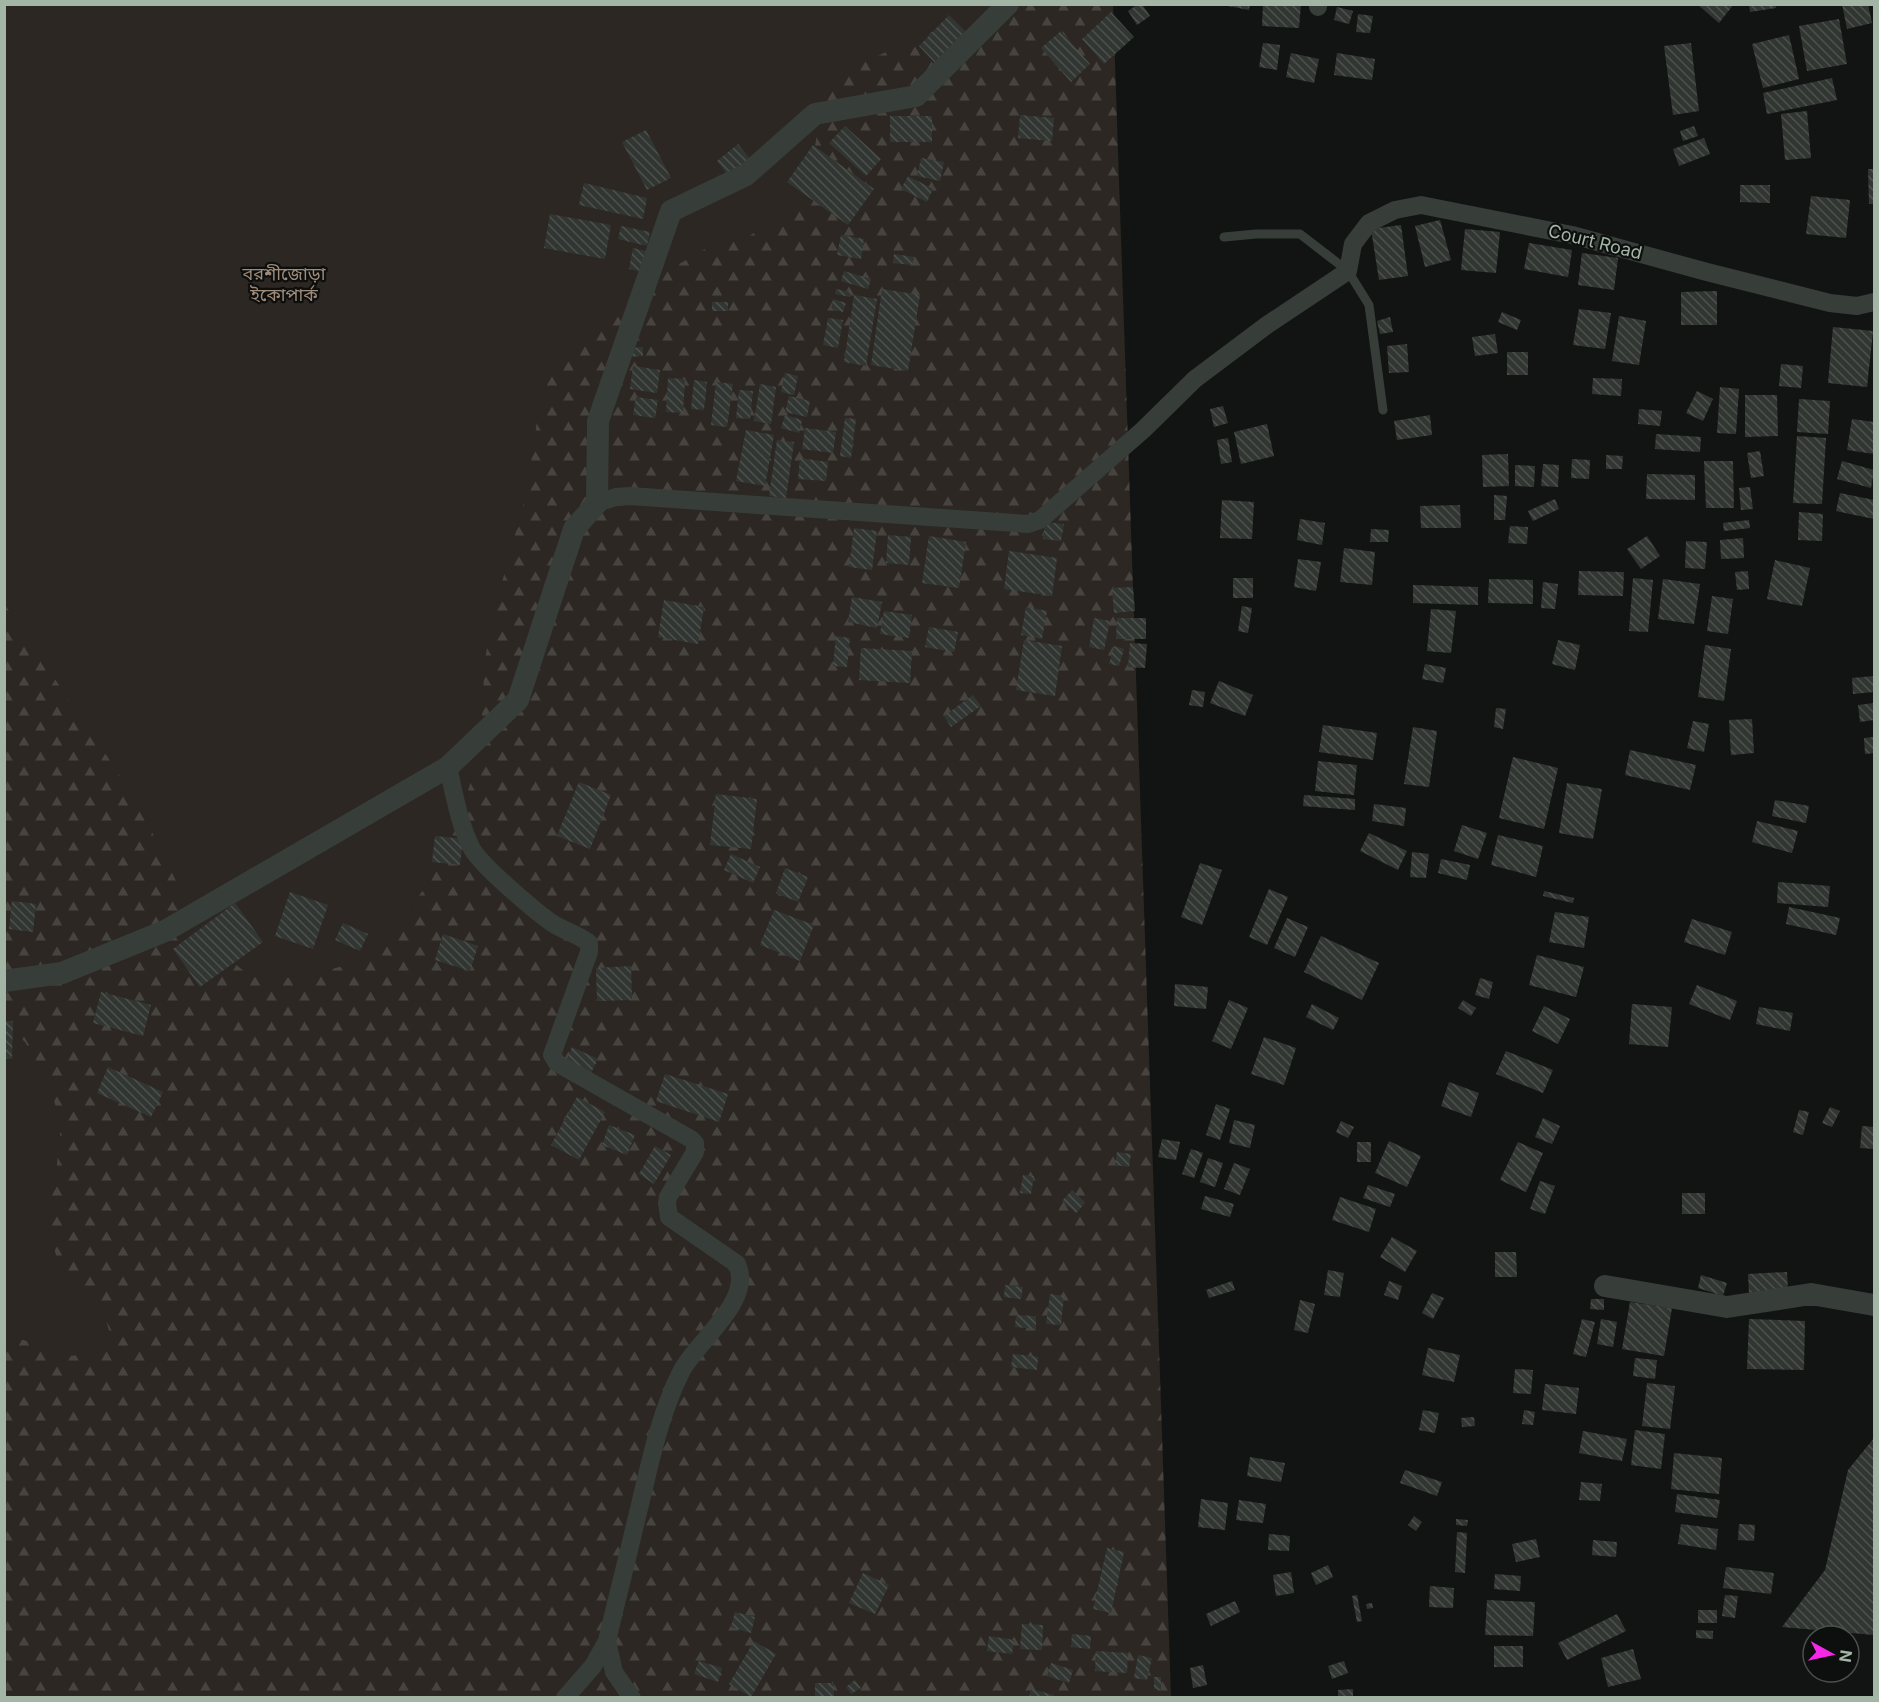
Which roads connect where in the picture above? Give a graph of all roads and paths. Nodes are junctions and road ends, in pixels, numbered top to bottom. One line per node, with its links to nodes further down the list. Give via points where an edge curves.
1 (1008, 4): 6 (street, via 916,96 815,114 746,175 671,211 598,421)
2 (1224, 237): 3 (lane, via 1300,234)
3 (1348, 271): 4 (street, Court Road, via 1353,244 1369,223 1395,210 1421,205 1572,235 1830,303 1857,306); 5 (lane, via 1370,305); 6 (street, via 1195,379 1040,520 1028,524 630,496)
4 (1875, 302)
5 (1383, 410)
6 (597, 503): 7 (street, via 574,530 518,700)
7 (448, 767): 8 (street, via 165,931 62,973); 11 (street, via 471,849 554,924 589,943 552,1055 557,1063 695,1143 695,1152 668,1197 669,1217 737,1264 741,1273 726,1315 681,1371 670,1400 652,1450)
8 (4, 981)
9 (1605, 1286): 10 (street, via 1727,1307 1811,1294)
10 (1875, 1305)
11 (607, 1641): 12 (street, via 593,1666); 13 (street, via 614,1672)
12 (565, 1698)
13 (632, 1698)

